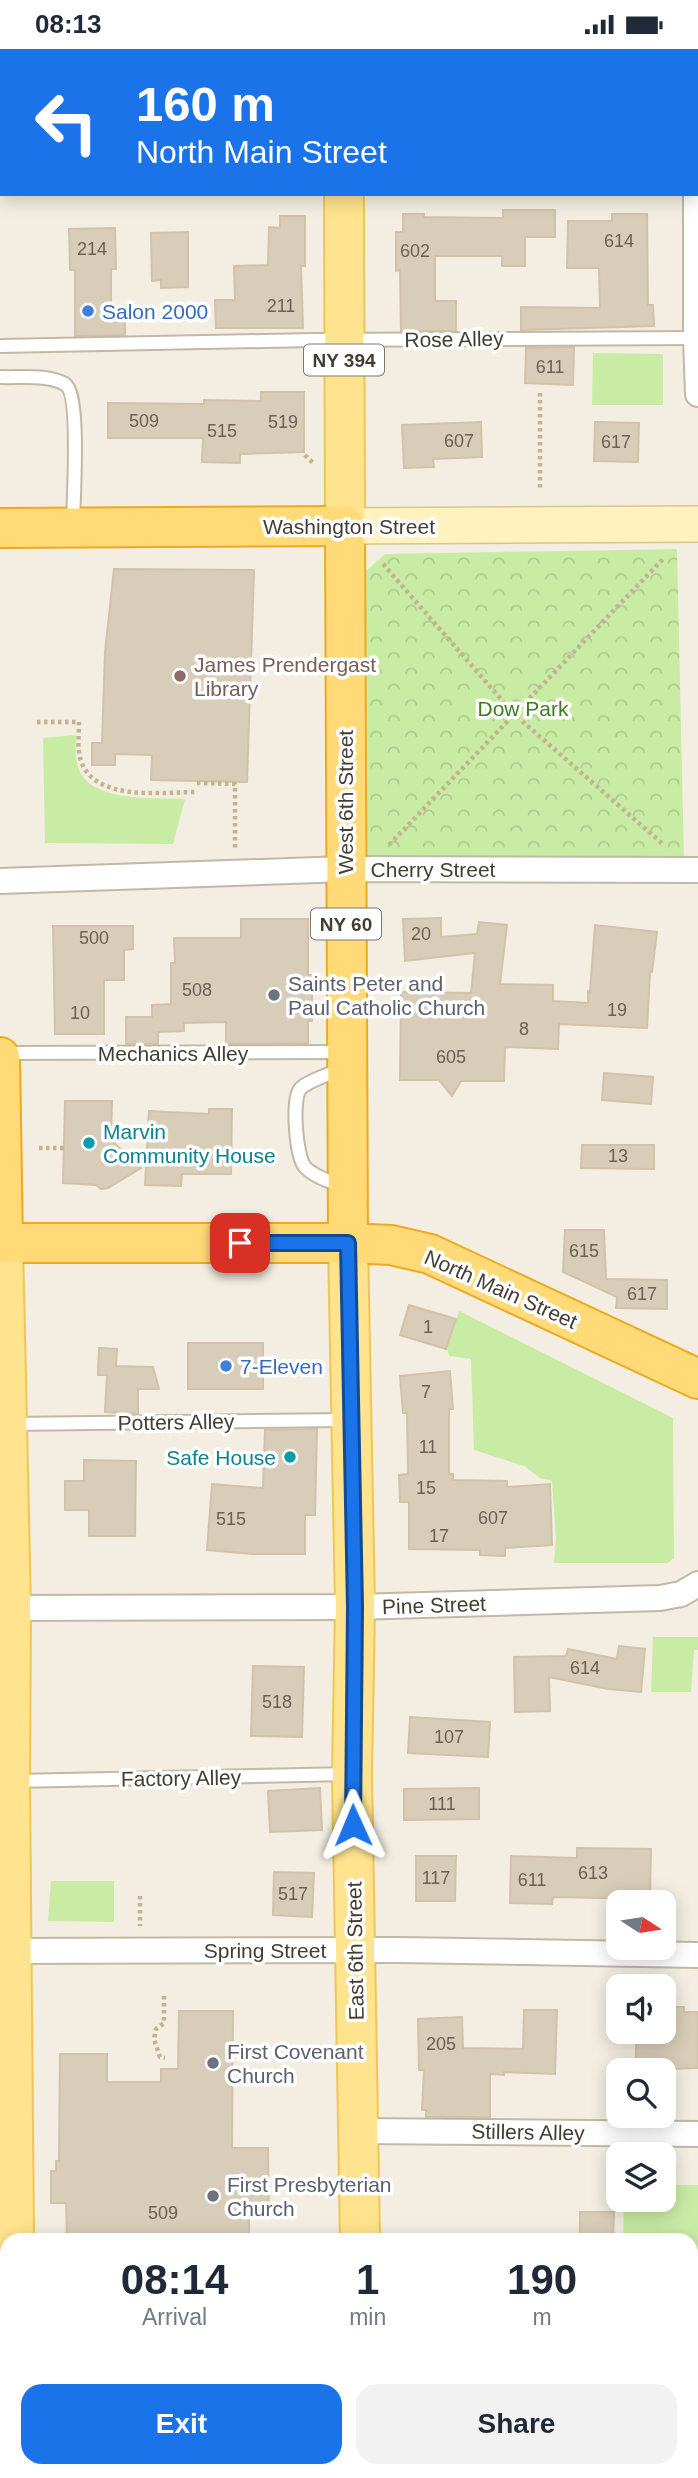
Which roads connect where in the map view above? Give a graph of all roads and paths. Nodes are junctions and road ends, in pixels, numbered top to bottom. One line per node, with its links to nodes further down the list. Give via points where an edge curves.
1 (344, 196): 4 (main road, West 6th Street / NY 394)
2 (696, 196): 3 (street)
3 (697, 338): 4 (lane, Rose Alley); 8 (street)
4 (344, 340): 5 (lane, Rose Alley); 13 (main road, West 6th Street / NY 394)
5 (0, 347)
6 (0, 377): 15 (lane, via 47,379 71,389)
7 (540, 393): 11 (path)
8 (698, 394)
9 (304, 455): 10 (path)
10 (314, 464)
11 (540, 488)
12 (698, 524): 13 (main road, Washington Street)
13 (345, 526): 15 (highway, Washington Street); 25 (highway, West 6th Street / NY 60)
14 (0, 528): 15 (highway, Washington Street)
15 (73, 528)
16 (664, 558): 18 (path)
17 (383, 564): 18 (path)
18 (514, 714): 23 (path); 24 (path)
19 (37, 722): 21 (path, via 79,722 80,758 90,778 102,786 149,793)
20 (197, 783): 22 (path, via 235,784)
21 (197, 793)
22 (235, 848)
23 (666, 848)
24 (384, 850)
25 (346, 869): 26 (street, Cherry Street); 27 (street, Cherry Street); 29 (highway, West 6th Street / NY 60)
26 (698, 870)
27 (0, 881)
28 (0, 1055): 29 (lane, Mechanics Alley); 33 (highway)
29 (347, 1058): 32 (highway, West 6th Street / NY 60); 32 (lane, via 302,1087 296,1115 299,1157 306,1169)
30 (39, 1148): 31 (path)
31 (64, 1148)
32 (348, 1189): 34 (highway, West 6th Street / NY 60); 35 (highway, via 368,1215 473,1259)
33 (1, 1243): 34 (highway, North Main Street); 38 (main road)
34 (348, 1243): 35 (highway, North Main Street, via 391,1245 430,1254); 37 (main road, East 6th Street)
35 (471, 1273): 36 (highway, North Main Street)
36 (698, 1379)
37 (352, 1420): 38 (lane, Potters Alley); 40 (main road, East 6th Street)
38 (3, 1424): 41 (main road)
39 (698, 1584): 40 (street, Pine Street, via 681,1594 660,1598)
40 (355, 1607): 41 (street, Pine Street); 42 (main road, East 6th Street)
41 (6, 1608): 43 (main road)
42 (352, 1774): 43 (lane, Factory Alley); 46 (main road, East 6th Street)
43 (10, 1781): 47 (main road)
44 (140, 1896): 45 (path)
45 (140, 1926)
46 (355, 1950): 47 (street, Spring Street); 48 (street, Spring Street); 51 (main road, East 6th Street)
47 (6, 1951): 53 (main road)
48 (698, 1955)
49 (164, 1996): 50 (path, via 164,2022 154,2036 160,2057)
50 (165, 2058)
51 (358, 2131): 52 (street, Stillers Alley); 54 (main road, East 6th Street)
52 (698, 2134)
53 (14, 2233)
54 (360, 2233)

